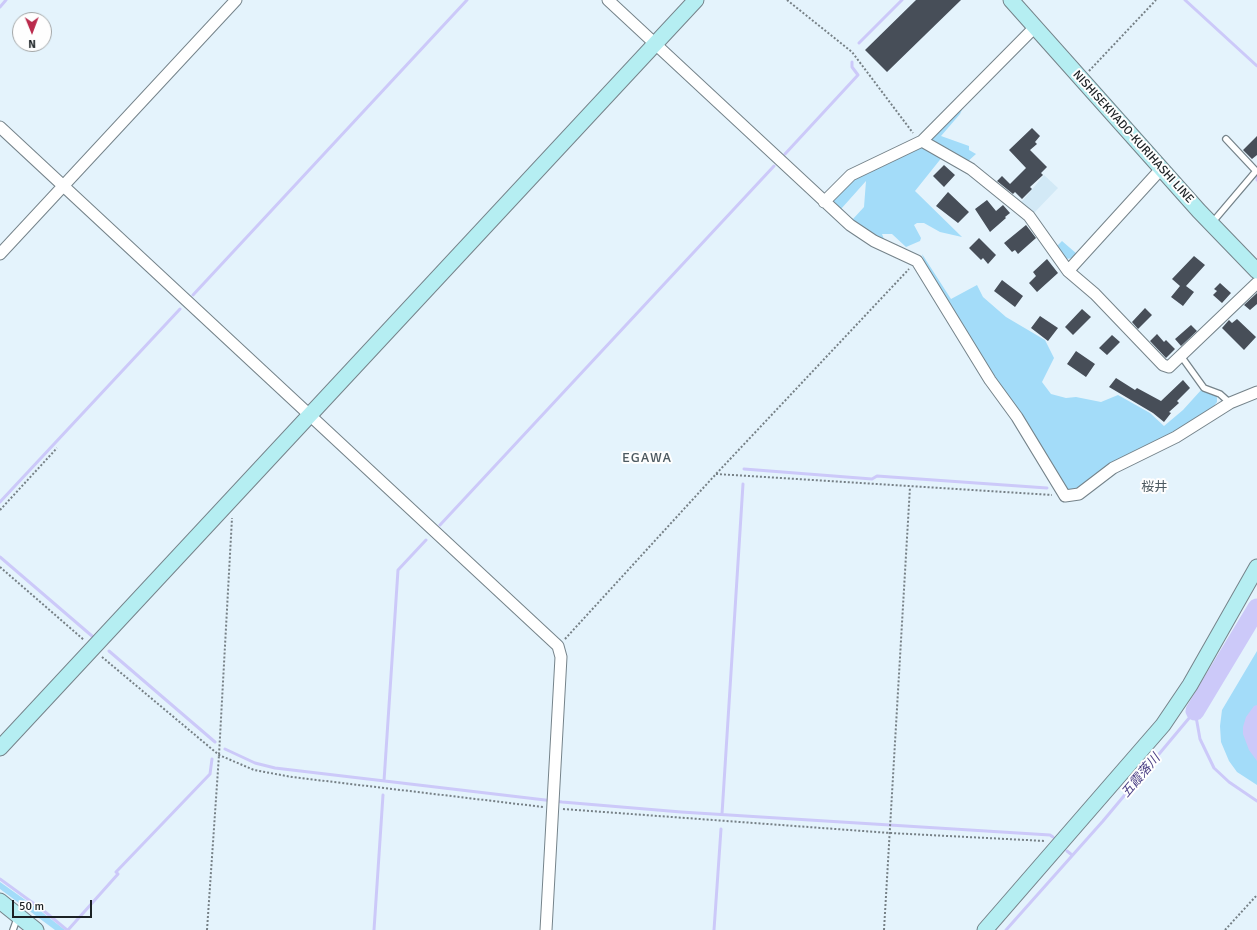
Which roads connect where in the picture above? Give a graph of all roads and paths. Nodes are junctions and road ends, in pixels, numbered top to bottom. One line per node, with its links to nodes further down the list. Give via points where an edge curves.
1 (236, 0): 14 (street)
2 (608, 0): 8 (street)
3 (696, 0): 8 (street)
4 (787, 0): 12 (path, via 852,52 911,131)
5 (1011, 0): 7 (street, NISHISEKIYADO-KURIHASHI LINE)
6 (1156, 0): 9 (path)
7 (1035, 27): 9 (street, NISHISEKIYADO-KURIHASHI LINE); 12 (street)
8 (655, 43): 15 (street); 25 (street)
9 (1082, 79): 13 (street, NISHISEKIYADO-KURIHASHI LINE)
10 (0, 127): 14 (street)
11 (1226, 139): 16 (lane, via 1256,171)
12 (922, 141): 15 (street, via 851,175); 19 (street, via 971,169 1029,216)
13 (1160, 169): 16 (street, NISHISEKIYADO-KURIHASHI LINE); 19 (street)
14 (63, 186): 17 (street); 25 (street)
15 (824, 202): 18 (street, via 850,225 874,241)
16 (1211, 224): 20 (street, NISHISEKIYADO-KURIHASHI LINE)
17 (0, 254)
18 (917, 261): 27 (path); 29 (street)
19 (1068, 271): 22 (street, via 1095,294 1163,365 1169,368)
20 (1257, 271)
21 (1257, 283): 22 (street)
22 (1181, 356): 24 (lane, via 1204,388 1220,394)
23 (1257, 392): 24 (street)
24 (1230, 403): 29 (street, via 1176,438 1113,468 1079,494)
25 (310, 415): 30 (street); 34 (street)
26 (57, 448): 31 (path)
27 (716, 474): 28 (path); 34 (path)
28 (910, 486): 29 (path); 39 (path)
29 (1065, 496)
30 (227, 504): 35 (street); 37 (path, via 232,511)
31 (0, 510)
32 (0, 567): 35 (path)
33 (1257, 567): 40 (street, via 1178,705 1143,750)
34 (558, 646): 38 (street, via 561,657)
35 (94, 648): 36 (street); 37 (path)
36 (0, 748)
37 (219, 755): 38 (path, via 254,770 292,777); 46 (path)
38 (552, 803): 39 (path); 47 (street)
39 (890, 833): 40 (path, via 1044,841); 48 (path)
40 (1056, 848): 49 (street)
41 (1257, 895): 50 (path)
42 (0, 901): 43 (street)
43 (18, 916): 44 (lane); 45 (street)
44 (12, 930)
45 (36, 930)
46 (207, 930)
47 (546, 930)
48 (884, 930)
49 (985, 930)
50 (1225, 930)

